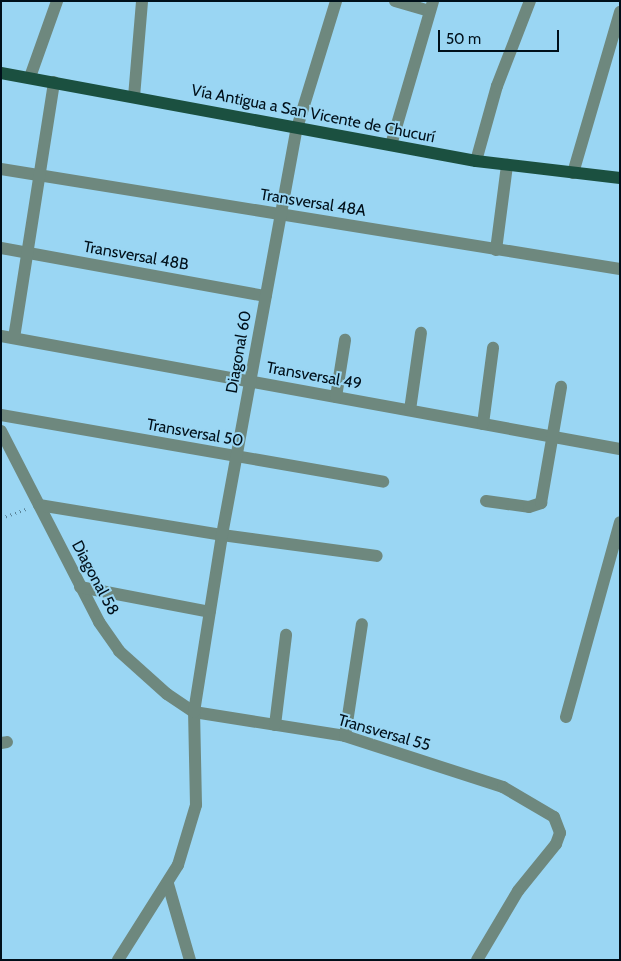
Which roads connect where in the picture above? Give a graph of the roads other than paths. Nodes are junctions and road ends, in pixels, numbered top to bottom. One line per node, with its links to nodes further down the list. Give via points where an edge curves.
1 (57, 1): 9 (street)
2 (142, 1): 11 (street)
3 (336, 1): 12 (street, Diagonal 60)
4 (396, 1): 6 (street)
5 (530, 1): 14 (street, via 497,86)
6 (431, 6): 13 (street)
7 (620, 13): 17 (street)
8 (1, 73): 9 (main road, Vía Antigua a San Vicente de Chucurí)
9 (30, 77): 10 (main road, Vía Antigua a San Vicente de Chucurí)
10 (54, 82): 11 (main road, Vía Antigua a San Vicente de Chucurí); 18 (street)
11 (134, 97): 12 (main road, Vía Antigua a San Vicente de Chucurí)
12 (297, 128): 13 (main road, Vía Antigua a San Vicente de Chucurí); 20 (street, Diagonal 60)
13 (391, 145): 14 (main road, Vía Antigua a San Vicente de Chucurí)
14 (476, 161): 15 (main road, Vía Antigua a San Vicente de Chucurí)
15 (507, 165): 17 (main road, Vía Antigua a San Vicente de Chucurí); 22 (street)
16 (1, 170): 18 (street, Transversal 48A)
17 (573, 173): 19 (main road, Vía Antigua a San Vicente de Chucurí)
18 (41, 176): 20 (street, Transversal 48A); 23 (street)
19 (620, 178)
20 (282, 214): 22 (street, Transversal 48A); 25 (street, Diagonal 60)
21 (1, 248): 23 (street, Transversal 48B)
22 (496, 250): 24 (street, Transversal 48A)
23 (29, 253): 25 (street, Transversal 48B); 28 (street)
24 (620, 268)
25 (266, 296): 31 (street, Diagonal 60)
26 (421, 333): 34 (street)
27 (1, 336): 28 (street, Transversal 49)
28 (14, 338): 31 (street, Transversal 49)
29 (345, 340): 33 (street)
30 (493, 348): 36 (street)
31 (250, 381): 33 (street, Transversal 49); 40 (street, Diagonal 60)
32 (561, 387): 38 (street)
33 (336, 397): 34 (street, Transversal 49)
34 (410, 410): 36 (street, Transversal 49)
35 (1, 415): 40 (street, Transversal 50)
36 (483, 424): 38 (street, Transversal 49)
37 (1, 431): 43 (street, Diagonal 58)
38 (554, 437): 39 (street, Transversal 49); 42 (street, via 541,503 529,507)
39 (620, 449)
40 (237, 457): 41 (street, Transversal 50); 45 (street, Diagonal 60)
41 (383, 482)
42 (486, 501)
43 (39, 505): 45 (street); 47 (street, Diagonal 58)
44 (619, 526): 52 (street)
45 (222, 535): 46 (street); 48 (street, Diagonal 60)
46 (376, 556)
47 (80, 588): 48 (street); 51 (street, Diagonal 58, via 119,651 143,675)
48 (210, 612): 51 (street, Diagonal 60)
49 (362, 624): 54 (street)
50 (286, 635): 53 (street)
51 (194, 712): 53 (street, Transversal 55); 55 (street, Diagonal 60, via 196,804 189,835)
52 (566, 717)
53 (275, 725): 54 (street, Transversal 55)
54 (345, 736): 58 (street, Transversal 55, via 503,787 554,817 560,833 556,844 518,891)
55 (168, 884): 56 (street, Diagonal 60); 57 (street)
56 (118, 960)
57 (190, 960)
58 (477, 960)

